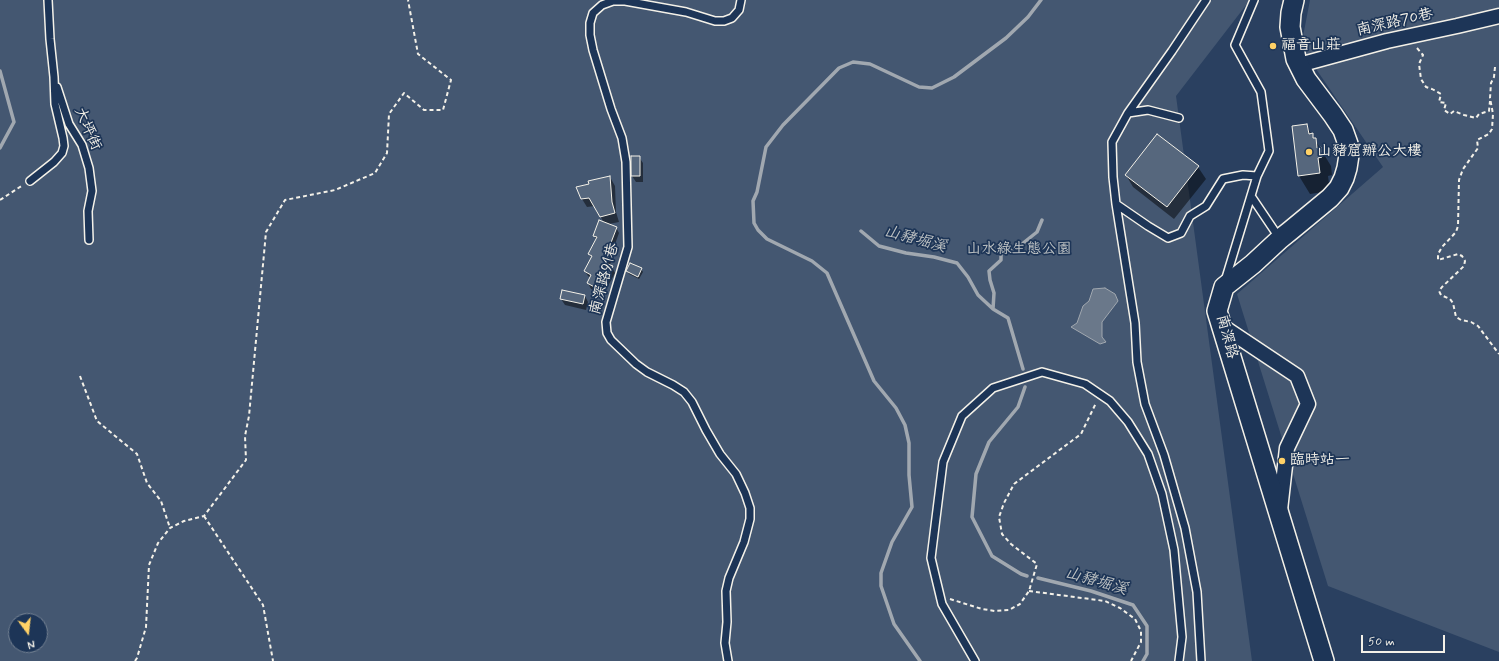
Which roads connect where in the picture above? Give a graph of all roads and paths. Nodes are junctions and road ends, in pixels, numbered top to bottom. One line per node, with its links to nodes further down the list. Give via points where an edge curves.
1 (48, 0): 11 (lane, 大坪街)
2 (408, 0): 27 (path, via 418,54 452,80 443,110 424,110 404,93 389,114 387,153 375,173 335,190 285,200 266,232 245,436 246,460)
3 (741, 0): 34 (lane, 南深路91巷, via 739,10 732,18 724,21 625,1 613,1 602,5 593,13 590,23 593,50 622,138 626,162 628,247 606,322 607,333 636,364 684,392 720,454 736,474 750,508 744,542 726,591 725,643)
4 (1206, 0): 13 (lane)
5 (1254, 0): 15 (lane, via 1235,45 1261,92 1270,151)
6 (1294, 0): 9 (main road, via 1290,27)
7 (1499, 16): 8 (street, 南深路70巷)
8 (1413, 35): 9 (street, 南深路70巷); 12 (path, via 1415,45 1423,56 1419,64 1421,79 1426,87 1441,94 1440,102 1446,103 1444,110 1450,114 1454,111 1476,118 1479,114 1489,111)
9 (1299, 65): 20 (main road, via 1306,79 1343,130 1349,155 1344,178 1330,198)
10 (1494, 67): 12 (path)
11 (54, 77): 16 (lane, 大坪街, via 54,104 64,146 54,162); 21 (lane, 大坪街, via 63,108 82,145 88,168 92,191 88,211)
12 (1490, 98): 24 (path, via 1492,129 1489,134 1477,140 1478,148 1463,170 1459,180 1458,226 1456,232 1442,247 1438,260 1458,254 1462,256 1464,266 1442,287 1441,295 1453,303 1456,317 1478,326)
13 (1128, 113): 14 (lane, via 1148,110); 19 (lane, via 1112,142)
14 (1179, 118)
15 (1257, 176): 17 (lane); 19 (lane, via 1243,175 1223,179 1206,206 1190,216 1181,233 1168,238)
16 (30, 181): 18 (path)
17 (1251, 196): 20 (lane); 22 (lane)
18 (0, 200)
19 (1116, 204): 38 (lane, via 1136,323 1137,362 1145,404 1164,455 1185,528 1197,592)
20 (1280, 239): 22 (main road)
21 (89, 240)
22 (1224, 287): 23 (main road, 南深路, via 1217,311)
23 (1222, 326): 28 (main road, 南深路); 28 (street, via 1297,376 1308,404 1287,448)
24 (1499, 354)
25 (80, 376): 29 (path, via 97,421 136,454 147,483 161,501)
26 (1100, 394): 30 (path, via 1081,434 1014,484 999,518 1002,534 1037,564); 31 (lane, via 1085,384 1042,372 992,388 962,416 943,462 931,558); 37 (lane, via 1110,401 1128,422 1148,454 1162,494 1174,550 1182,637)
27 (204, 516): 29 (path); 33 (path, via 263,606)
28 (1280, 516): 39 (main road, 南深路)
29 (170, 528): 32 (path, via 158,543 149,565 146,627)
30 (1029, 591): 31 (path, via 1020,604 1009,610 995,611); 36 (path, via 1105,602 1120,608 1135,619 1141,630 1141,642)
31 (940, 596): 35 (lane, via 942,604)
32 (135, 661)
33 (273, 661)
34 (728, 661)
35 (975, 661)
36 (1131, 661)
37 (1179, 661)
38 (1201, 661)
39 (1324, 661)

